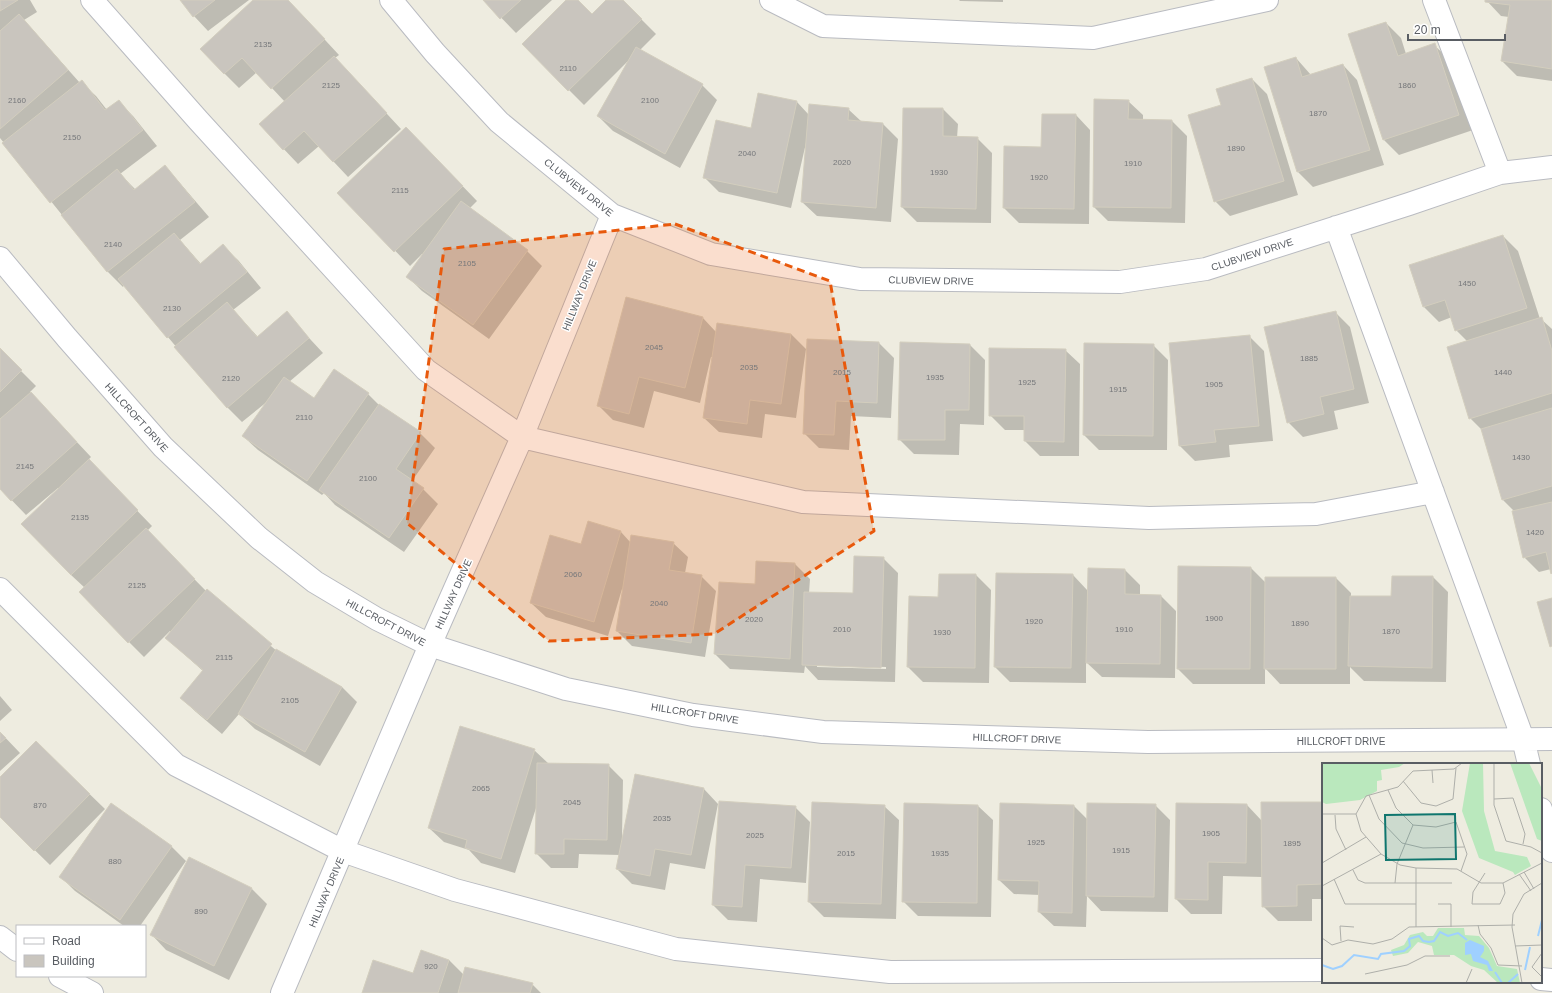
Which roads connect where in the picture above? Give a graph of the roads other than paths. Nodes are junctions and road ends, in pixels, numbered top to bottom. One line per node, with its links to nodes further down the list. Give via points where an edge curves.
1 (92, 0): 11 (street, via 426,370)
2 (391, 0): 8 (street, CLUBVIEW DRIVE, via 435,54 499,122)
3 (771, 0): 4 (street, via 823,26 1093,38)
4 (1267, 0)
5 (1434, 0): 7 (street)
6 (1552, 168): 7 (street, CLUBVIEW DRIVE)
7 (1500, 172): 9 (street, CLUBVIEW DRIVE)
8 (612, 215): 9 (street, CLUBVIEW DRIVE, via 711,254 860,279 1120,282 1206,269); 11 (street, HILLWAY DRIVE)
9 (1336, 228): 12 (street)
10 (0, 258): 14 (street, HILLCROFT DRIVE, via 163,447 259,538 315,582)
11 (522, 437): 12 (street, via 803,502 1149,518 1316,514); 14 (street, HILLWAY DRIVE)
12 (1433, 492): 15 (street)
13 (0, 589): 19 (street, via 176,765)
14 (430, 645): 15 (street, HILLCROFT DRIVE, via 566,689 693,715 823,732 1148,742); 19 (street, HILLWAY DRIVE)
15 (1523, 739): 16 (street, HILLCROFT DRIVE); 17 (street)
16 (1552, 739)
17 (1529, 763)
18 (1542, 813): 20 (street)
19 (343, 851): 23 (street, via 455,890 676,949 890,972); 28 (street, HILLWAY DRIVE)
20 (1552, 851)
21 (0, 937): 22 (street)
22 (16, 949)
23 (1322, 970)
24 (62, 977): 27 (street)
25 (1542, 979): 26 (street)
26 (1552, 980)
27 (92, 993)
28 (282, 993)

